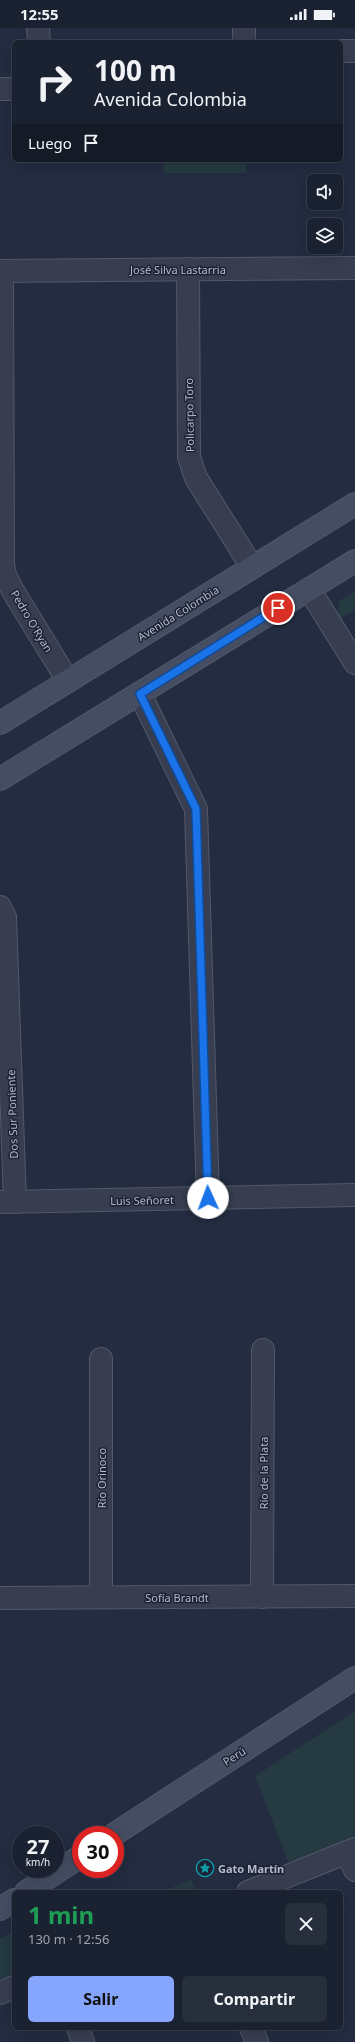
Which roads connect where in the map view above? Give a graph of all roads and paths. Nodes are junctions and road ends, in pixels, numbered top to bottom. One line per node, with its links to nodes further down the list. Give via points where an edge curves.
1 (38, 28): 3 (street)
2 (244, 28): 4 (street)
3 (38, 40)
4 (244, 40)
5 (343, 51): 6 (street)
6 (355, 51)
7 (0, 89): 8 (street)
8 (12, 89)
9 (355, 268): 10 (street, José Silva Lastarria)
10 (188, 269): 11 (street, José Silva Lastarria); 14 (street, Policarpo Toro, via 189,458 196,478)
11 (1, 271): 17 (street, Pedro O'Ryan, via 3,565 13,591)
12 (355, 504): 14 (main road, Avenida Colombia)
13 (355, 561): 15 (main road)
14 (252, 567): 17 (main road, Avenida Colombia)
15 (309, 589): 16 (street); 18 (main road)
16 (355, 663)
17 (68, 681): 19 (main road, Avenida Colombia)
18 (140, 694): 20 (main road); 23 (street, via 196,809)
19 (0, 723)
20 (0, 779)
21 (0, 907): 24 (street, Dos Sur Poniente, via 5,917)
22 (355, 1195): 23 (street, Luis Señoret)
23 (208, 1198): 24 (street, Luis Señoret)
24 (8, 1202)
25 (263, 1350): 29 (street, Río de la Plata)
26 (101, 1359): 28 (street, Río Orinoco)
27 (355, 1596): 29 (street, Sofía Brandt)
28 (101, 1597): 29 (street, Sofía Brandt); 30 (street, Sofía Brandt)
29 (262, 1597)
30 (0, 1598)
31 (355, 1678): 32 (main road, Perú)
32 (124, 1828)
33 (352, 1857): 36 (street)
34 (72, 1862): 35 (main road)
35 (29, 1890)
36 (254, 1890)
37 (12, 1901): 38 (main road)
38 (0, 1909)
39 (12, 1988): 40 (street)
40 (0, 1993)
41 (79, 2030): 43 (street)
42 (252, 2030): 44 (street)
43 (83, 2042)
44 (257, 2042)

